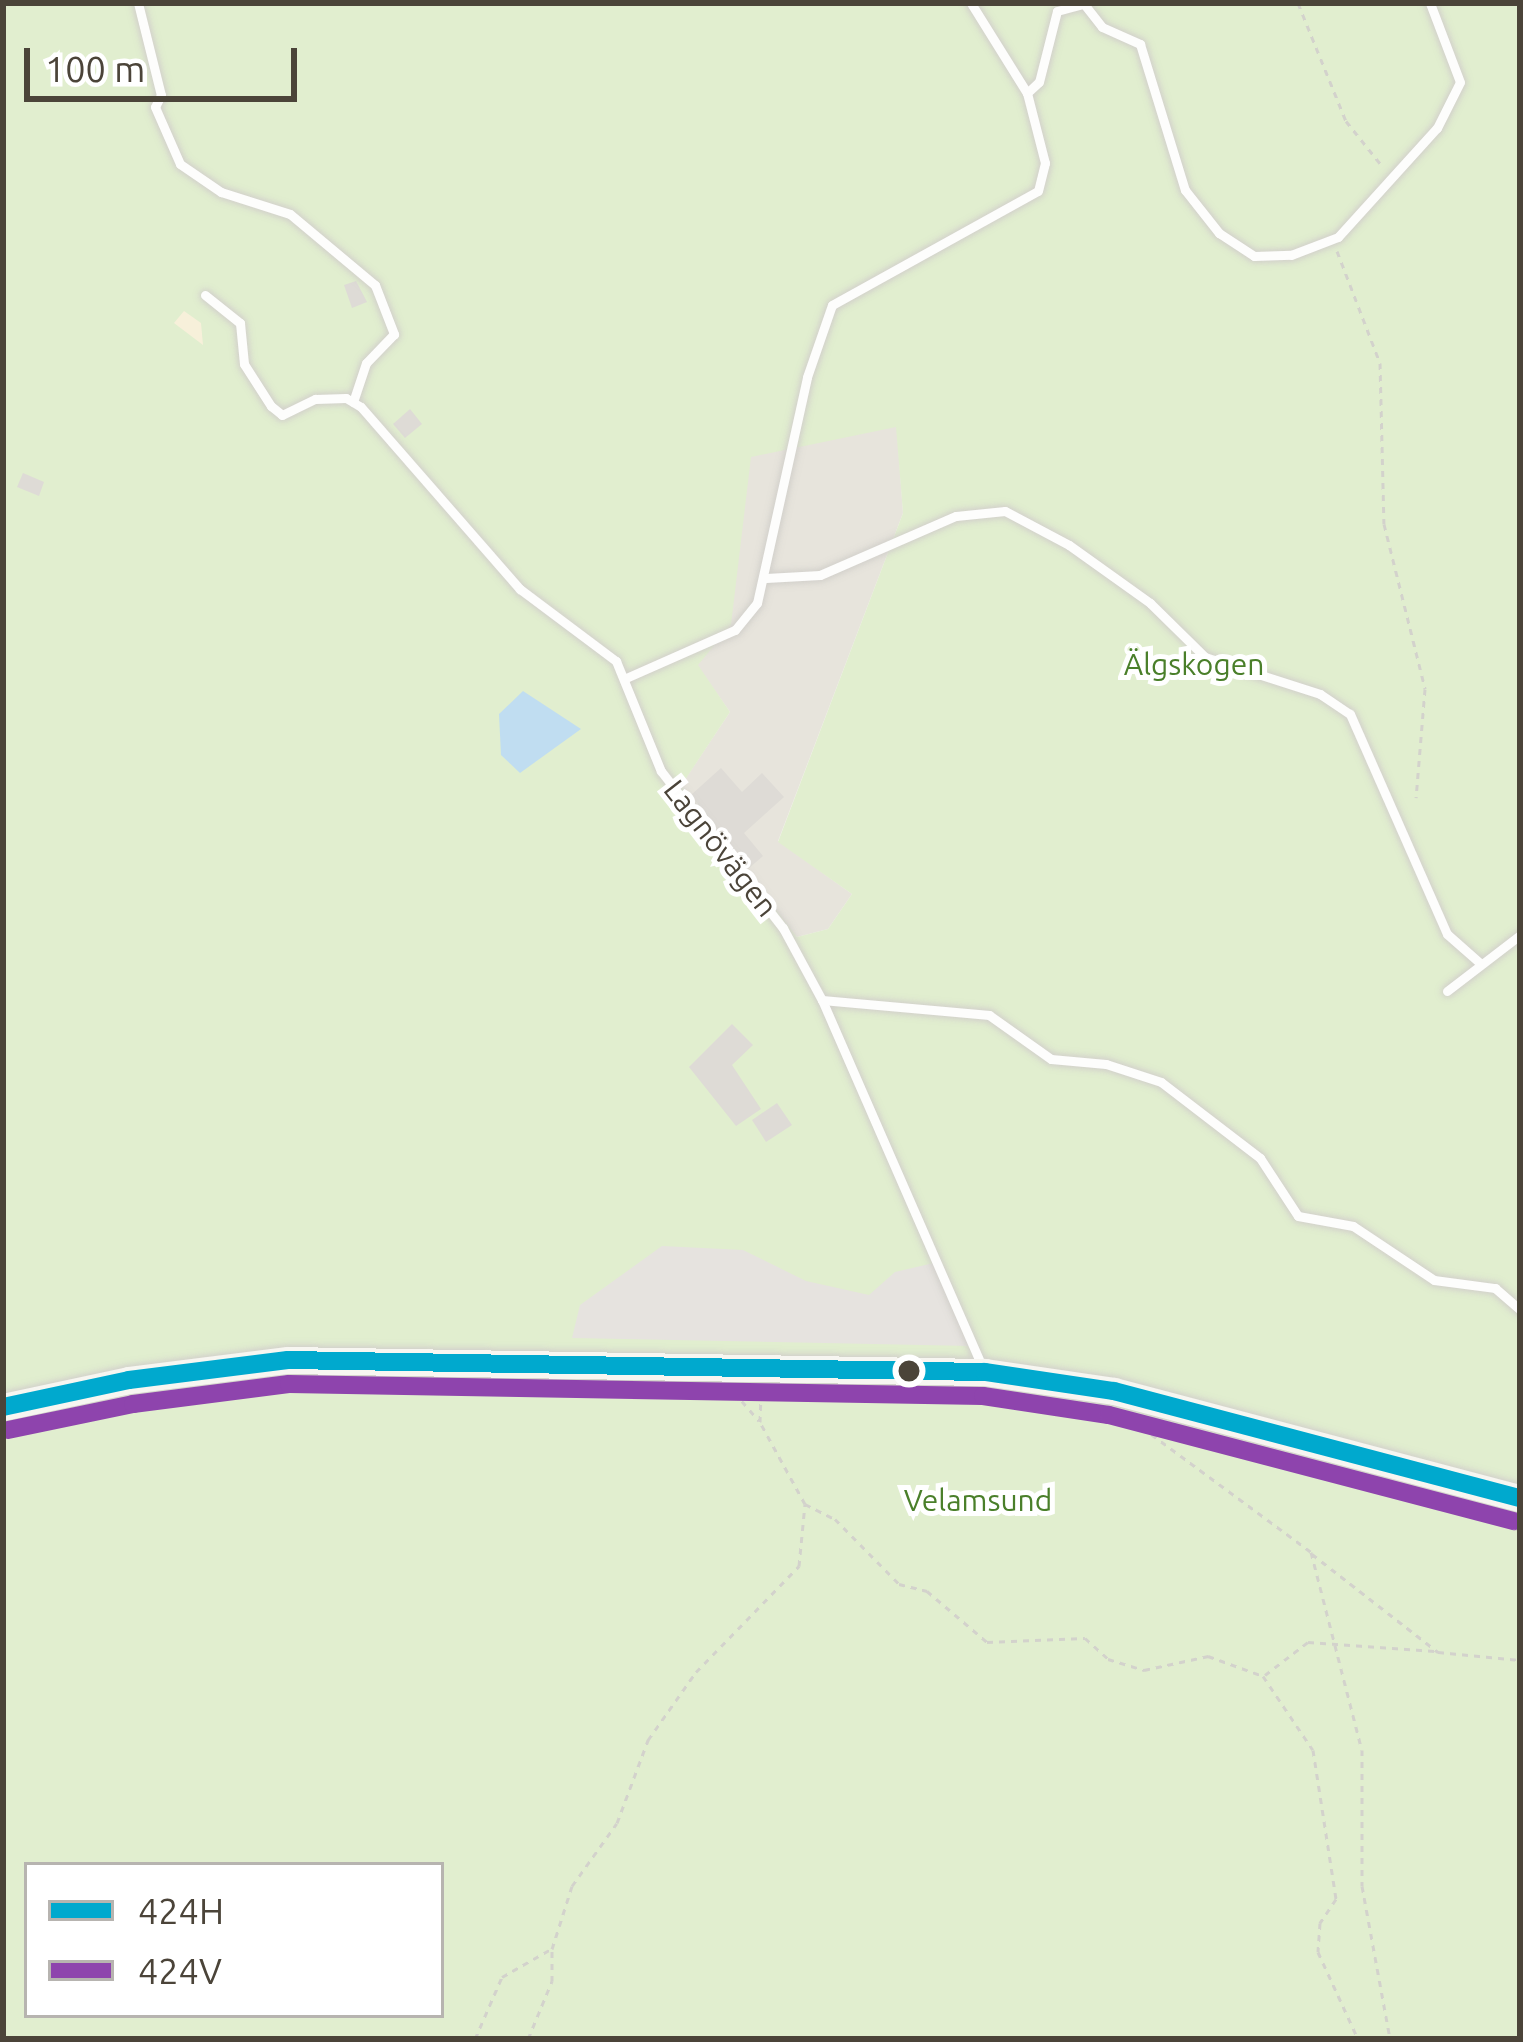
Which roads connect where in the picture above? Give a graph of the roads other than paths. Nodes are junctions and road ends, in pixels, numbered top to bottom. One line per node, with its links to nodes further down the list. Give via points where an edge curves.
1 (139, 3): 6 (lane, via 160,95 155,107 180,164 221,192 290,214 375,285 394,334 366,362)
2 (971, 3): 4 (lane)
3 (1430, 3): 4 (lane, via 1460,82 1438,128 1332,241 1291,255 1254,256 1220,233 1185,190 1141,44 1102,27 1084,4 1057,11 1039,82)
4 (1027, 93): 7 (lane, via 1045,163 1038,190 832,304 807,377)
5 (205, 296): 6 (lane, via 240,322 244,364 282,415 315,399)
6 (353, 402): 8 (lane, Lagnövägen, via 423,470 520,590 602,648)
7 (766, 578): 8 (lane, via 735,630); 10 (lane, via 820,575 956,516 1005,512 1069,545 1150,603 1205,657 1320,694 1350,714 1447,934)
8 (626, 678): 12 (lane, Lagnövägen, via 661,771 783,928)
9 (1520, 935): 10 (lane)
10 (1480, 963): 11 (lane)
11 (1448, 991)
12 (822, 1000): 13 (lane, via 989,1015 1051,1059 1161,1082 1260,1158 1298,1216 1353,1226 1434,1280 1495,1288); 14 (lane, Lagnövägen)
13 (1520, 1310)
14 (985, 1372): 15 (street, via 288,1360 129,1380); 16 (street, via 1114,1391)
15 (3, 1407)
16 (1520, 1498)

